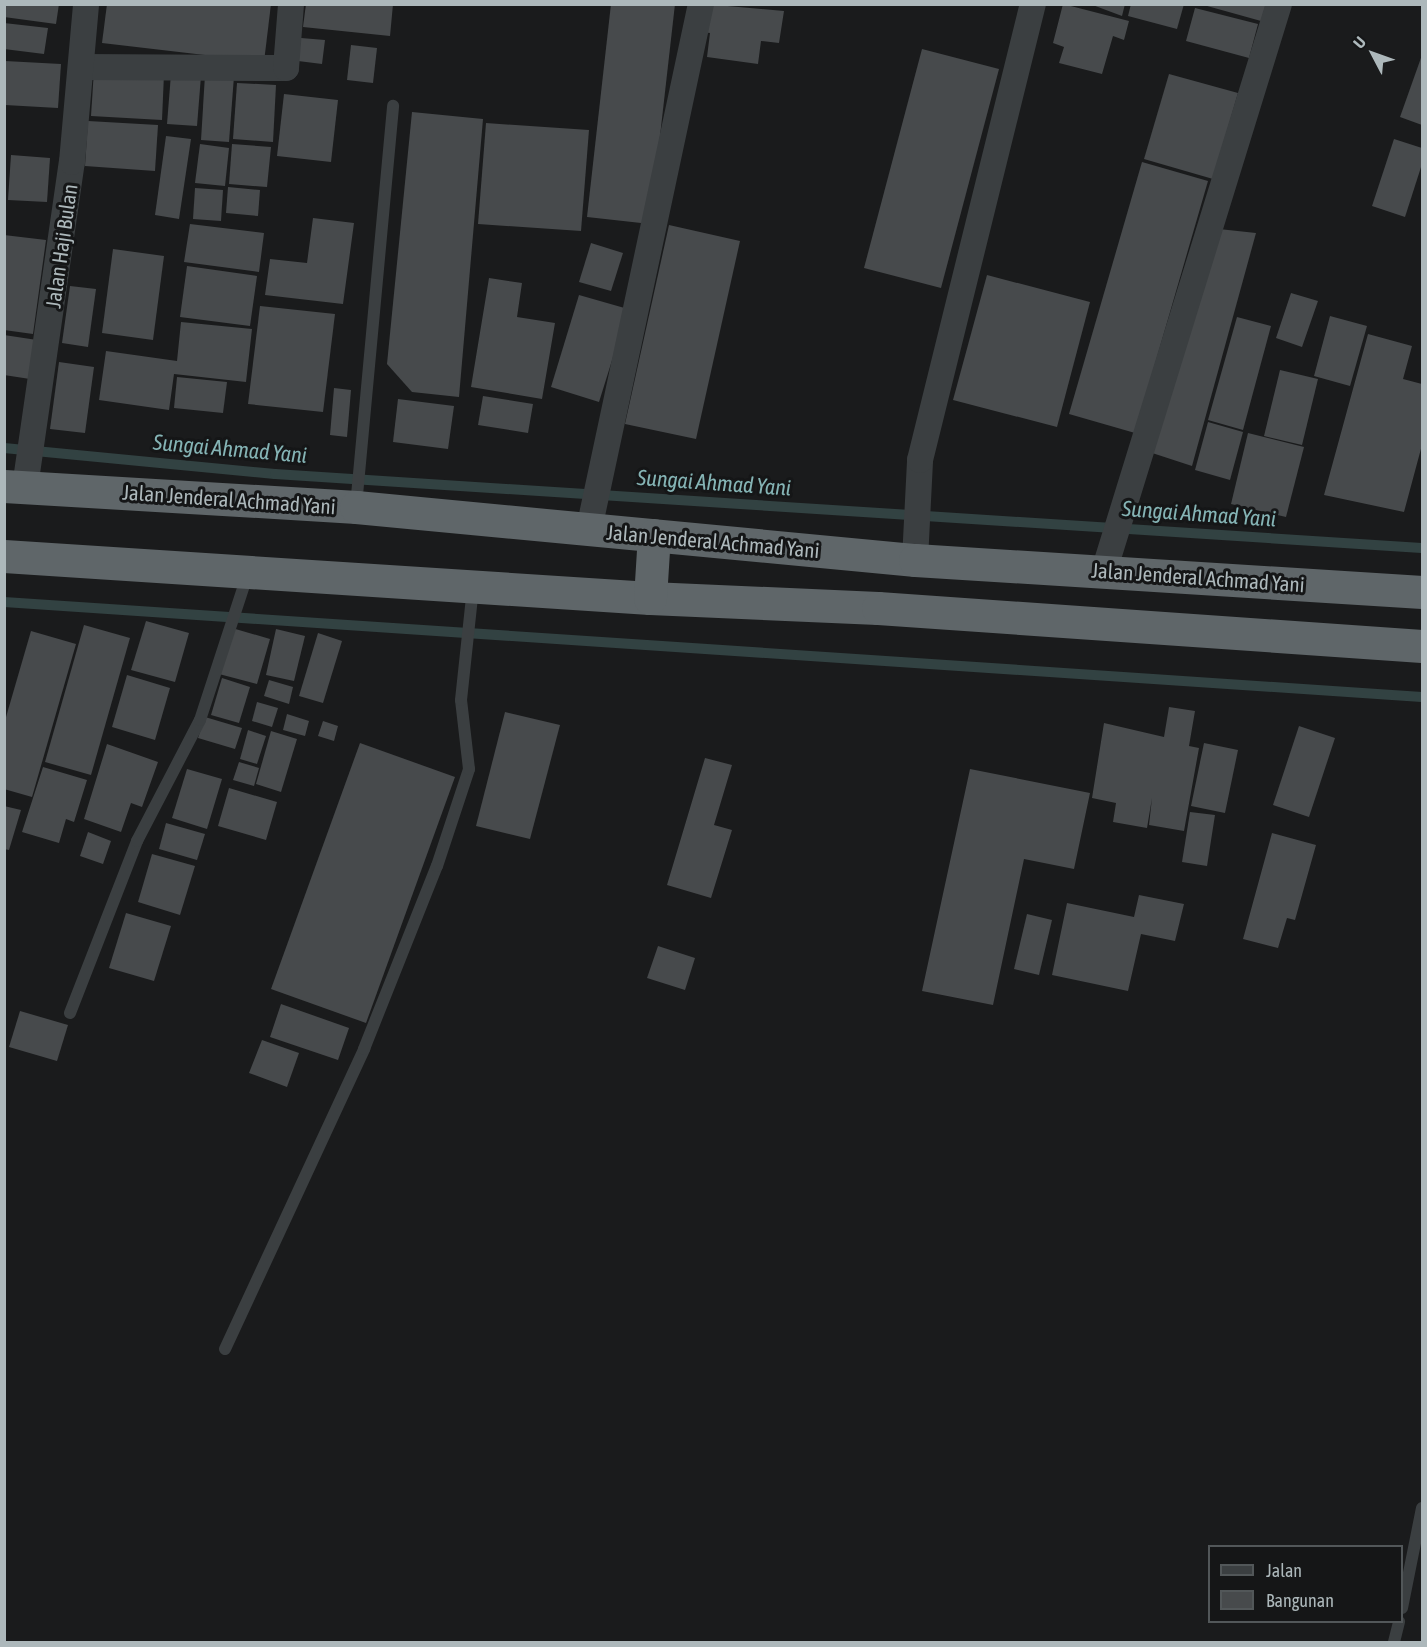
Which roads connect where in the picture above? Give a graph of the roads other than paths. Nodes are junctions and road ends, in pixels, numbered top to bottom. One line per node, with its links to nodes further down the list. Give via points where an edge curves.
1 (86, 4): 6 (street, Jalan Haji Bulan)
2 (291, 4): 6 (street, via 286,68)
3 (701, 4): 10 (street)
4 (1033, 4): 14 (street, via 920,460)
5 (1279, 4): 13 (street)
6 (81, 67): 8 (street, Jalan Haji Bulan, via 55,296 33,435)
7 (393, 106): 9 (lane)
8 (19, 480): 9 (highway, Jalan Jenderal Achmad Yani)
9 (356, 507): 10 (highway, Jalan Jenderal Achmad Yani)
10 (589, 529): 11 (highway, Jalan Jenderal Achmad Yani)
11 (654, 535): 14 (highway, Jalan Jenderal Achmad Yani); 18 (highway)
12 (4, 556): 15 (highway)
13 (1108, 558): 14 (highway, Jalan Jenderal Achmad Yani); 17 (highway, Jalan Jenderal Achmad Yani)
14 (915, 560)
15 (249, 569): 16 (highway); 20 (lane, via 200,720 137,841)
16 (473, 585): 18 (highway); 21 (lane, via 461,700 469,769 437,866 364,1049)
17 (1422, 592)
18 (650, 598): 19 (highway, via 878,608)
19 (1422, 646)
20 (70, 1013)
21 (225, 1349)
22 (1422, 1508): 23 (lane)
23 (1403, 1598)
24 (1399, 1623): 25 (lane)
25 (1394, 1642)

